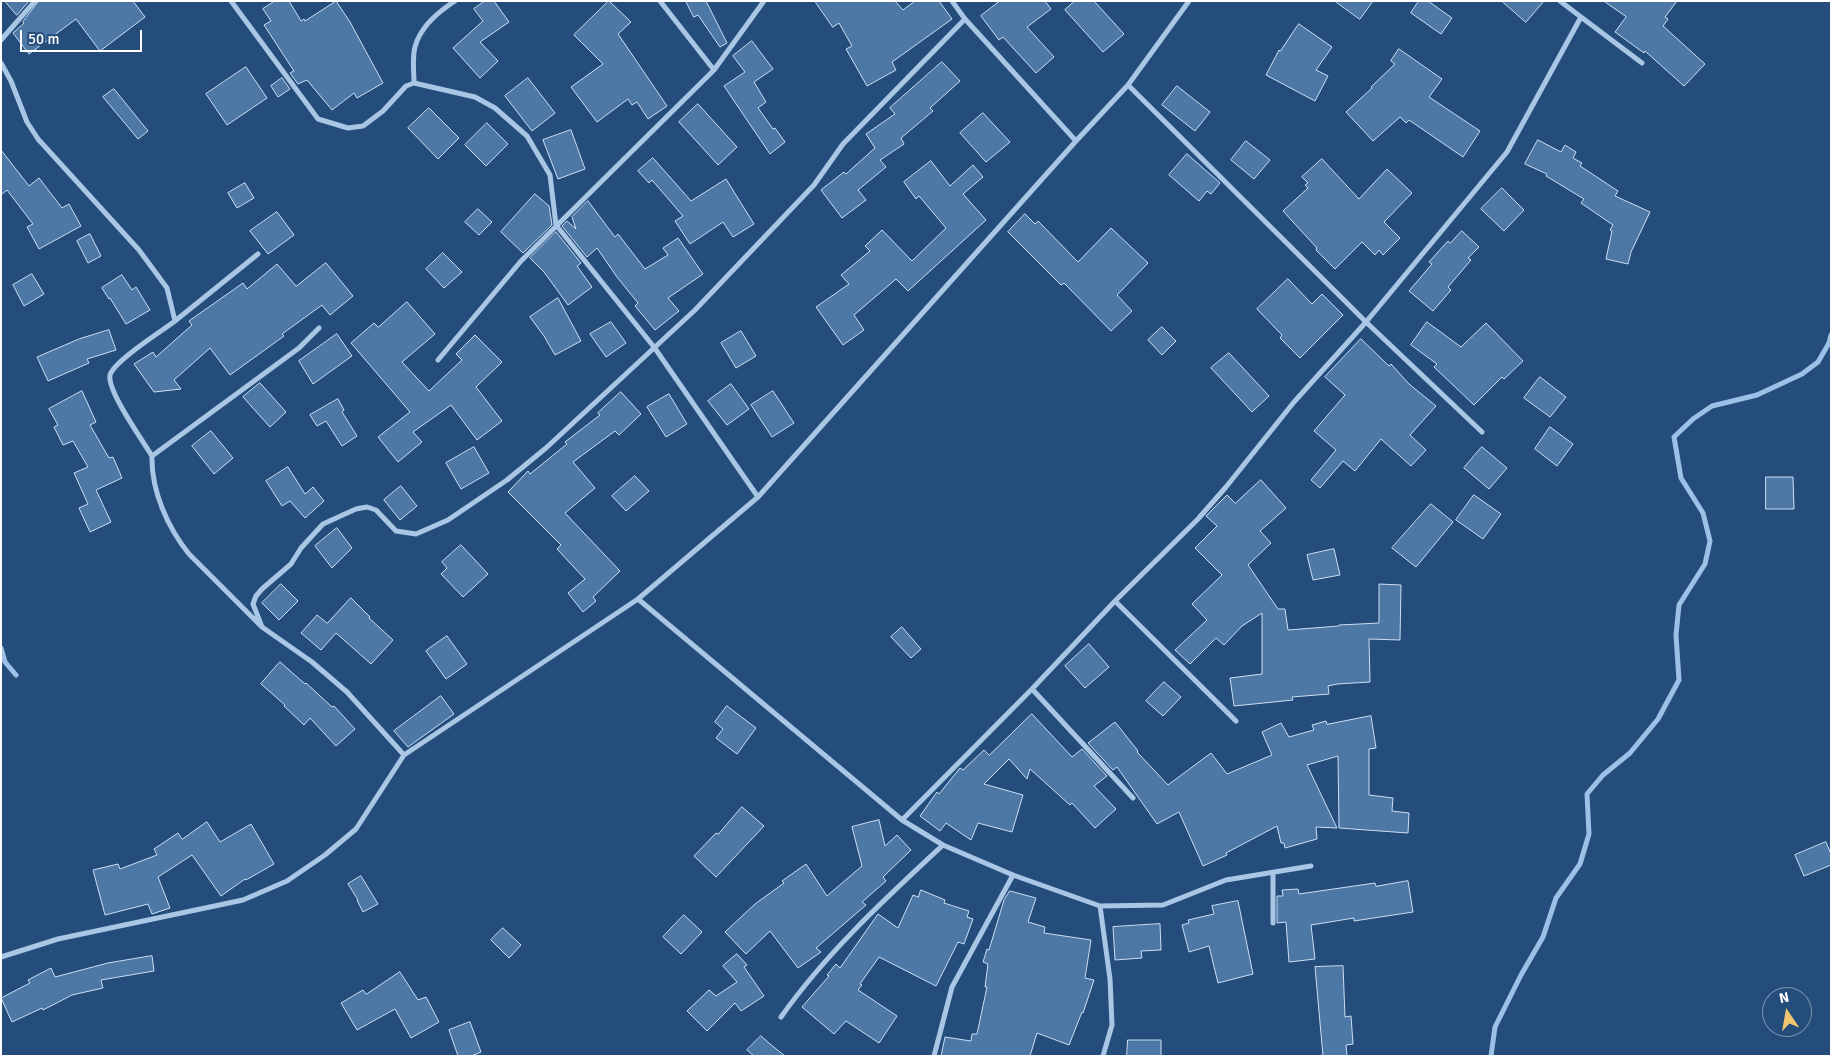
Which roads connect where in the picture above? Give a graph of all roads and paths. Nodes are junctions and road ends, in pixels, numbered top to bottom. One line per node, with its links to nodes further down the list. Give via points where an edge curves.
1 (35, 1): 11 (street)
2 (231, 1): 15 (street, via 318,120 348,128 363,126 406,86)
3 (455, 1): 15 (street, via 425,26 415,48)
4 (660, 1): 14 (street)
5 (764, 1): 14 (street)
6 (952, 1): 10 (street)
7 (1189, 1): 16 (street)
8 (1560, 1): 9 (street)
9 (1581, 17): 13 (street); 21 (street, via 1506,152)
10 (965, 19): 17 (street); 23 (street, via 843,144 814,184 695,310)
11 (1, 40)
12 (1, 63): 20 (street, via 38,139 139,250 167,288)
13 (1642, 63)
14 (714, 70): 18 (street)
15 (414, 83): 18 (street, via 475,97 496,108 528,136 550,175)
16 (1128, 85): 17 (street); 21 (street)
17 (1076, 141): 27 (street)
18 (556, 224): 23 (street); 24 (street)
19 (258, 254): 20 (street)
20 (175, 322): 26 (street, via 117,364 110,376 112,390)
21 (1366, 322): 25 (street); 29 (street, via 1294,402 1198,519)
22 (319, 328): 26 (street, via 299,348)
23 (654, 347): 27 (street); 30 (street, via 546,448 507,480 448,520 416,534 404,533 396,531 376,510 367,507 356,508 324,524 292,564 256,596 253,604)
24 (438, 360)
25 (1482, 432)
26 (152, 456): 30 (street, via 160,503 178,541)
27 (758, 497): 28 (street)
28 (638, 599): 33 (street); 35 (street)
29 (1115, 601): 31 (street); 32 (street)
30 (262, 627): 33 (street, via 312,662 347,692)
31 (1032, 689): 34 (street); 35 (street)
32 (1236, 721)
33 (404, 755): 42 (street, via 356,829 326,856 287,881 243,900 58,939)
34 (1133, 798)
35 (902, 820): 36 (street)
36 (943, 845): 39 (street); 43 (street, via 833,953)
37 (1311, 866): 38 (street)
38 (1272, 873): 40 (street, via 1226,880 1163,905); 41 (street)
39 (1013, 875): 40 (street); 44 (street, via 952,987)
40 (1100, 906): 45 (street, via 1110,979 1112,1025)
41 (1273, 923)
42 (1, 956)
43 (781, 1016)
44 (934, 1056)
45 (1104, 1056)

